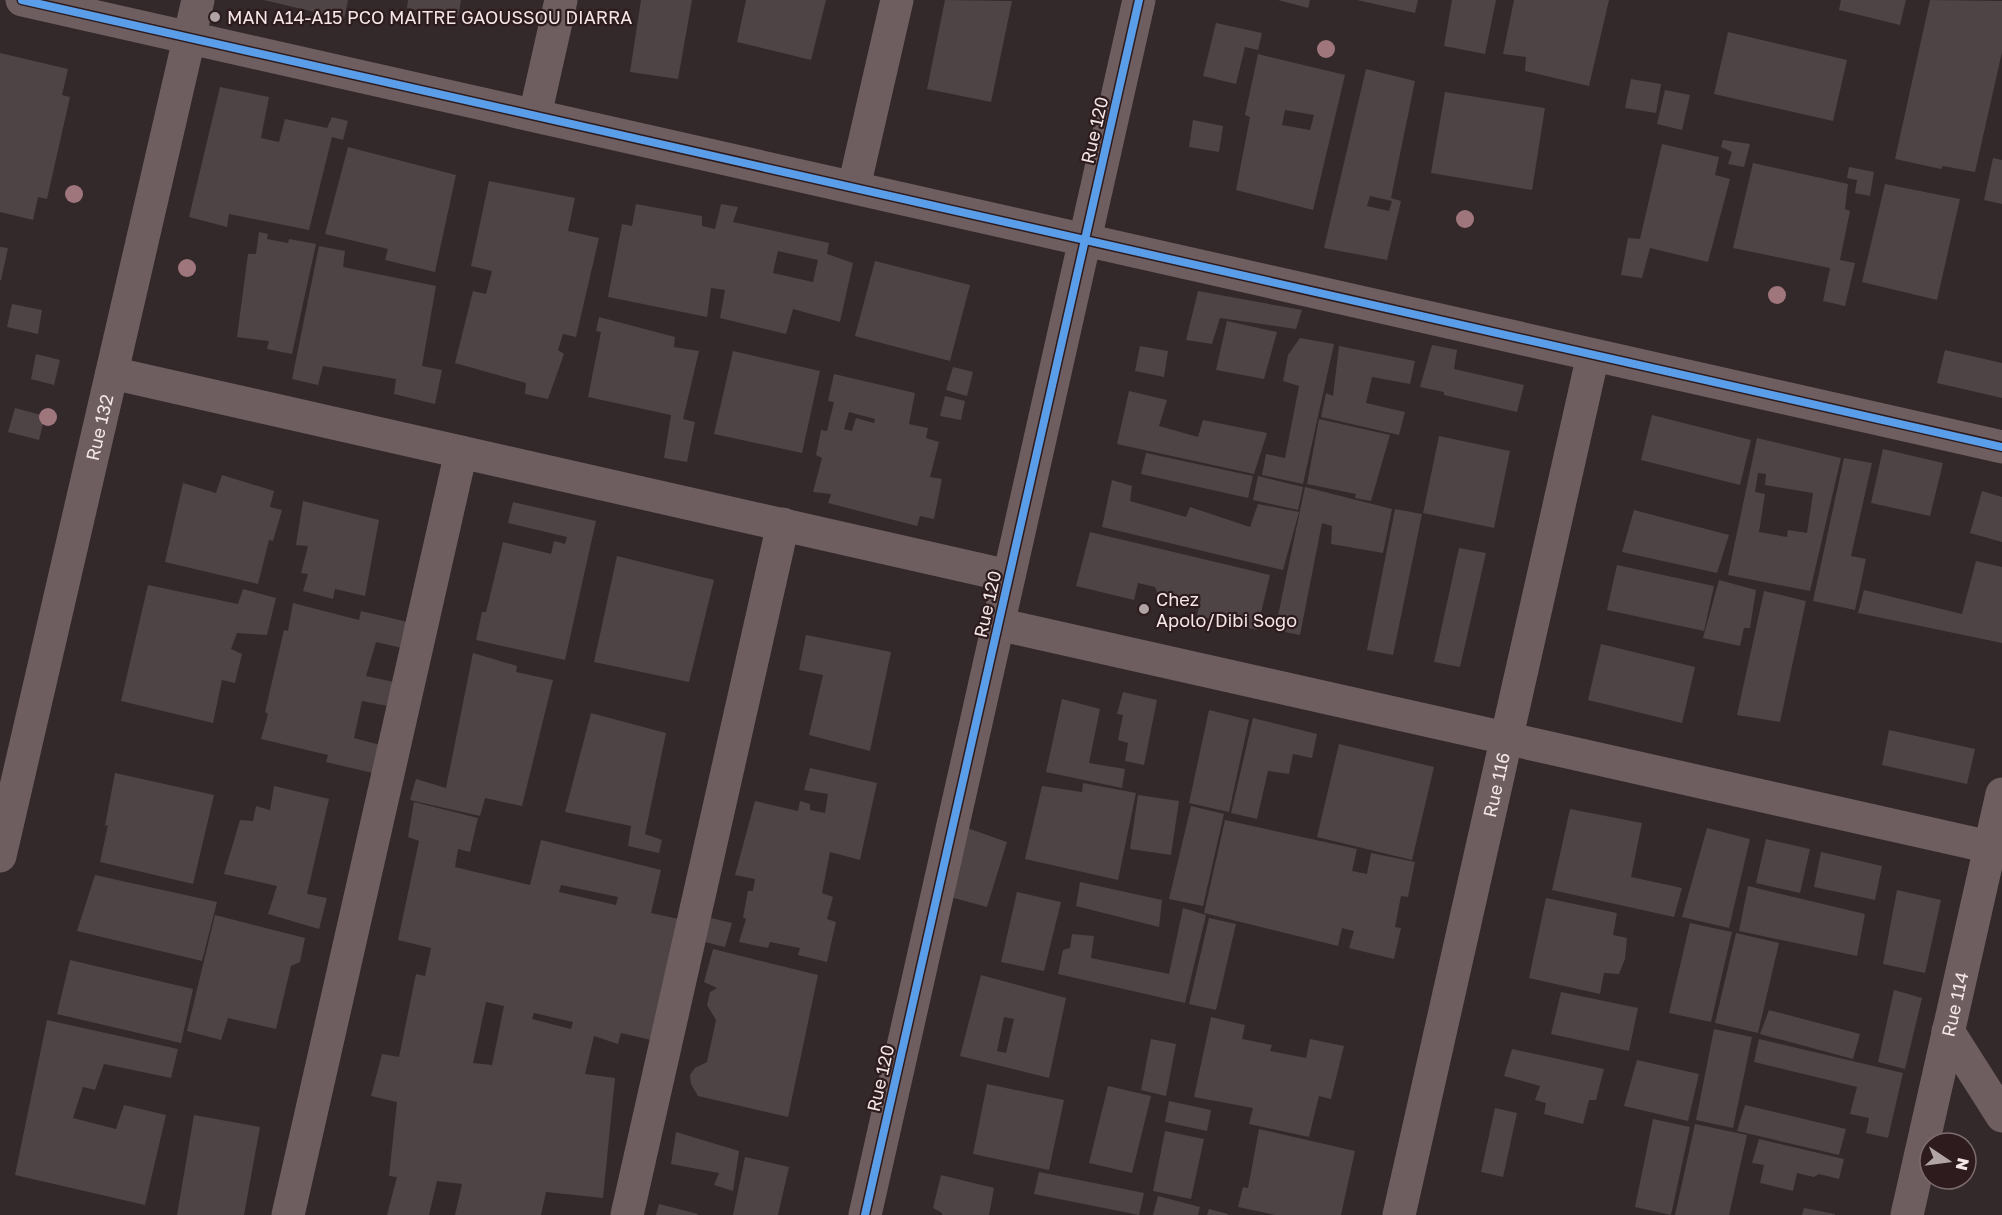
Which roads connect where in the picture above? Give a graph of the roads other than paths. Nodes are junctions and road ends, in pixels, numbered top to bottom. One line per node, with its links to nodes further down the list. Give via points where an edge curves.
1 (22, 0): 6 (street)
2 (198, 0): 6 (street, Rue 132)
3 (561, 0): 7 (street)
4 (897, 0): 8 (street)
5 (1139, 0): 9 (street, Rue 120)
6 (189, 38): 7 (street); 11 (street, Rue 132)
7 (535, 115): 8 (street)
8 (854, 188): 9 (street)
9 (1085, 239): 10 (street); 15 (street, Rue 120)
10 (1593, 355): 12 (street); 17 (street, Rue 116)
11 (112, 373): 13 (street); 20 (street, Rue 132)
12 (2002, 447)
13 (461, 452): 14 (street); 23 (street)
14 (783, 524): 15 (street); 24 (street)
15 (1009, 576): 16 (street, Rue 120)
16 (998, 624): 17 (street); 25 (street, Rue 120)
17 (1507, 738): 19 (street); 26 (street, Rue 116)
18 (2002, 794): 19 (street, Rue 114)
19 (1990, 847): 21 (street, Rue 114)
20 (0, 856)
21 (1948, 1031): 22 (street); 27 (street, Rue 114)
22 (2002, 1116)
23 (288, 1215)
24 (627, 1215)
25 (865, 1215)
26 (1399, 1215)
27 (1907, 1215)

